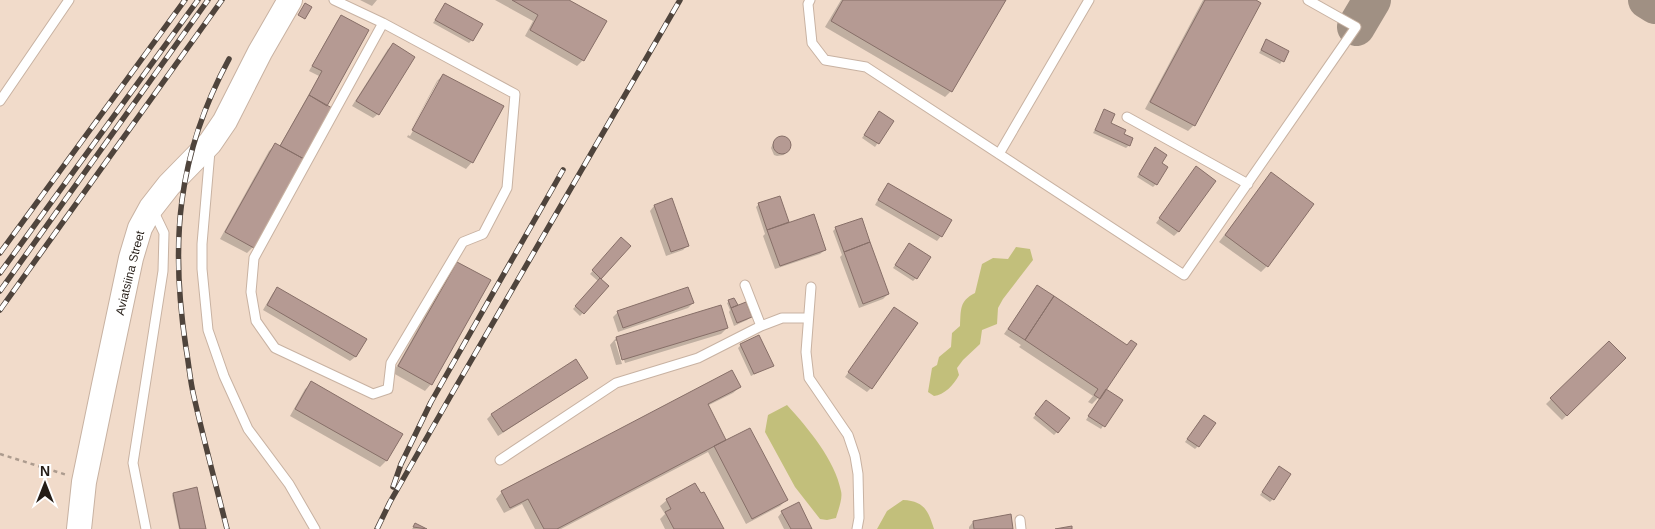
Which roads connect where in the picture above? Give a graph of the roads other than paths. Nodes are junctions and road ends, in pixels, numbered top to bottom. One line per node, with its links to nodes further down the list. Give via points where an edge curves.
1 (69, 0): 8 (lane)
2 (290, 0): 10 (street, Aviatsiina Street)
3 (334, 0): 7 (lane)
4 (810, 0): 11 (lane, via 812,43 825,60 866,67)
5 (1089, 0): 11 (lane)
6 (1308, 0): 12 (lane, via 1356,27)
7 (383, 23): 7 (lane, via 515,94 508,188 483,234 463,242 458,250 391,363 388,389 373,394 275,348 256,321 251,292 254,258)
8 (0, 101)
9 (1127, 117): 12 (lane)
10 (210, 143): 13 (street, Aviatsiina Street, via 169,185); 21 (lane, via 202,244 208,330 248,429 289,484)
11 (999, 154): 12 (lane, via 1184,275)
12 (1248, 184)
13 (152, 208): 19 (street, Aviatsiina Street, via 140,228 131,258 84,482); 20 (lane, via 164,233 163,271 133,463)
14 (745, 285): 17 (lane)
15 (811, 287): 16 (lane)
16 (808, 318): 17 (lane, via 782,318); 22 (lane, via 806,352 810,378 848,435 855,456 858,474)
17 (761, 326): 18 (lane, via 698,358 616,383)
18 (500, 460)
19 (79, 529)
20 (146, 529)
21 (315, 529)
22 (857, 529)

